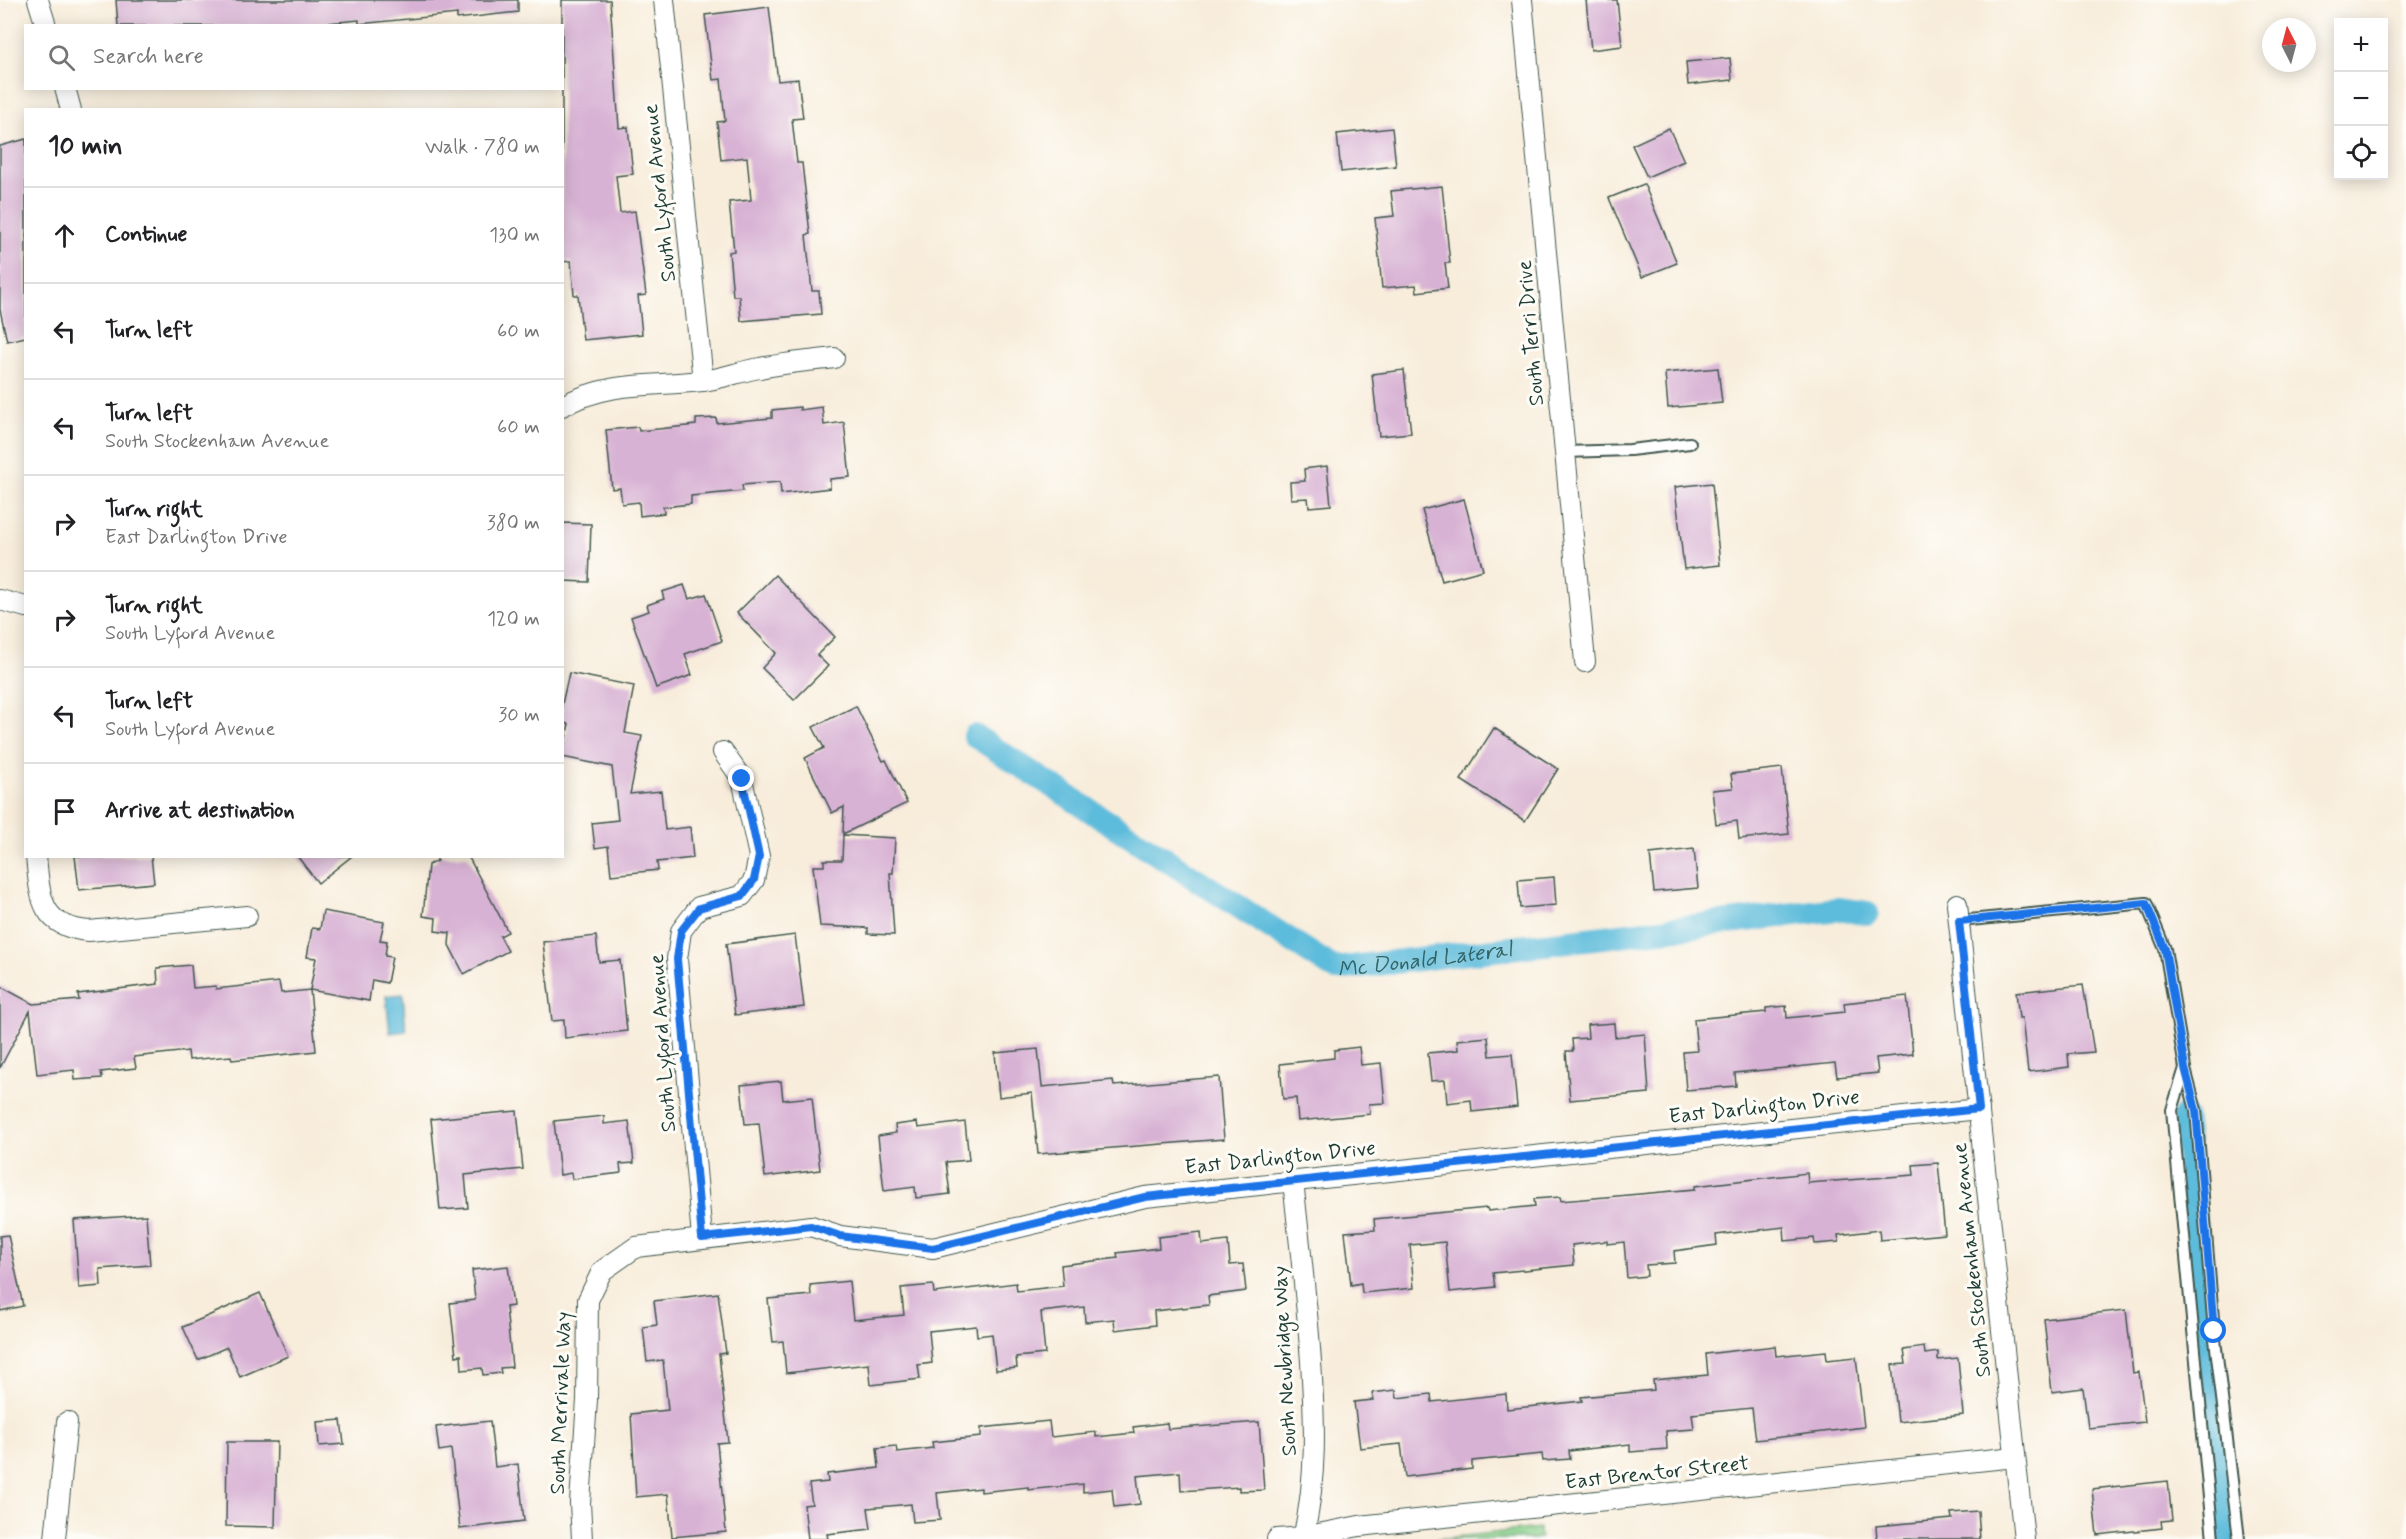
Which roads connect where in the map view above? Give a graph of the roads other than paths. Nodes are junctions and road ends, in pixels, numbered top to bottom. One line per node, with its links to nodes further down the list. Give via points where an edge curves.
1 (38, 0): 4 (street)
2 (664, 0): 8 (street, South Lyford Avenue)
3 (1522, 0): 11 (street, South Terri Drive)
4 (45, 24)
5 (65, 90): 6 (street)
6 (70, 108)
7 (834, 358): 8 (street)
8 (703, 381): 9 (street, via 639,383)
9 (564, 405)
10 (1690, 443): 11 (lane)
11 (1565, 452): 14 (street, South Terri Drive)
12 (0, 600): 13 (street)
13 (24, 606)
14 (1585, 662)
15 (723, 752): 22 (street, South Lyford Avenue, via 742,779 759,856 754,880 742,896 699,908 681,931 677,959)
16 (36, 858): 18 (street, via 45,911 72,929 88,931)
17 (1958, 912): 19 (lane, via 2146,903 2165,949); 20 (street, South Stockenham Avenue)
18 (247, 915)
19 (2185, 1068): 31 (lane, via 2172,1110); 32 (lane, via 2196,1110 2214,1331)
20 (1979, 1109): 21 (street, East Darlington Drive); 25 (street, South Stockenham Avenue)
21 (1293, 1179): 22 (street, East Darlington Drive, via 1145,1197 933,1248 840,1236 811,1226); 26 (street, South Newbridge Way, via 1316,1441)
22 (702, 1238): 23 (street, East Darlington Drive, via 636,1247)
23 (602, 1271): 28 (street, South Merrivale Way, via 588,1300)
24 (67, 1422): 27 (street)
25 (2015, 1457): 26 (street, East Brentor Street, via 1359,1526); 30 (street, South Stockenham Avenue)
26 (1303, 1538): 29 (street, East Brentor Street)
27 (55, 1539)
28 (582, 1539)
29 (1277, 1539)
30 (2024, 1539)
31 (2213, 1539)
32 (2239, 1539)

